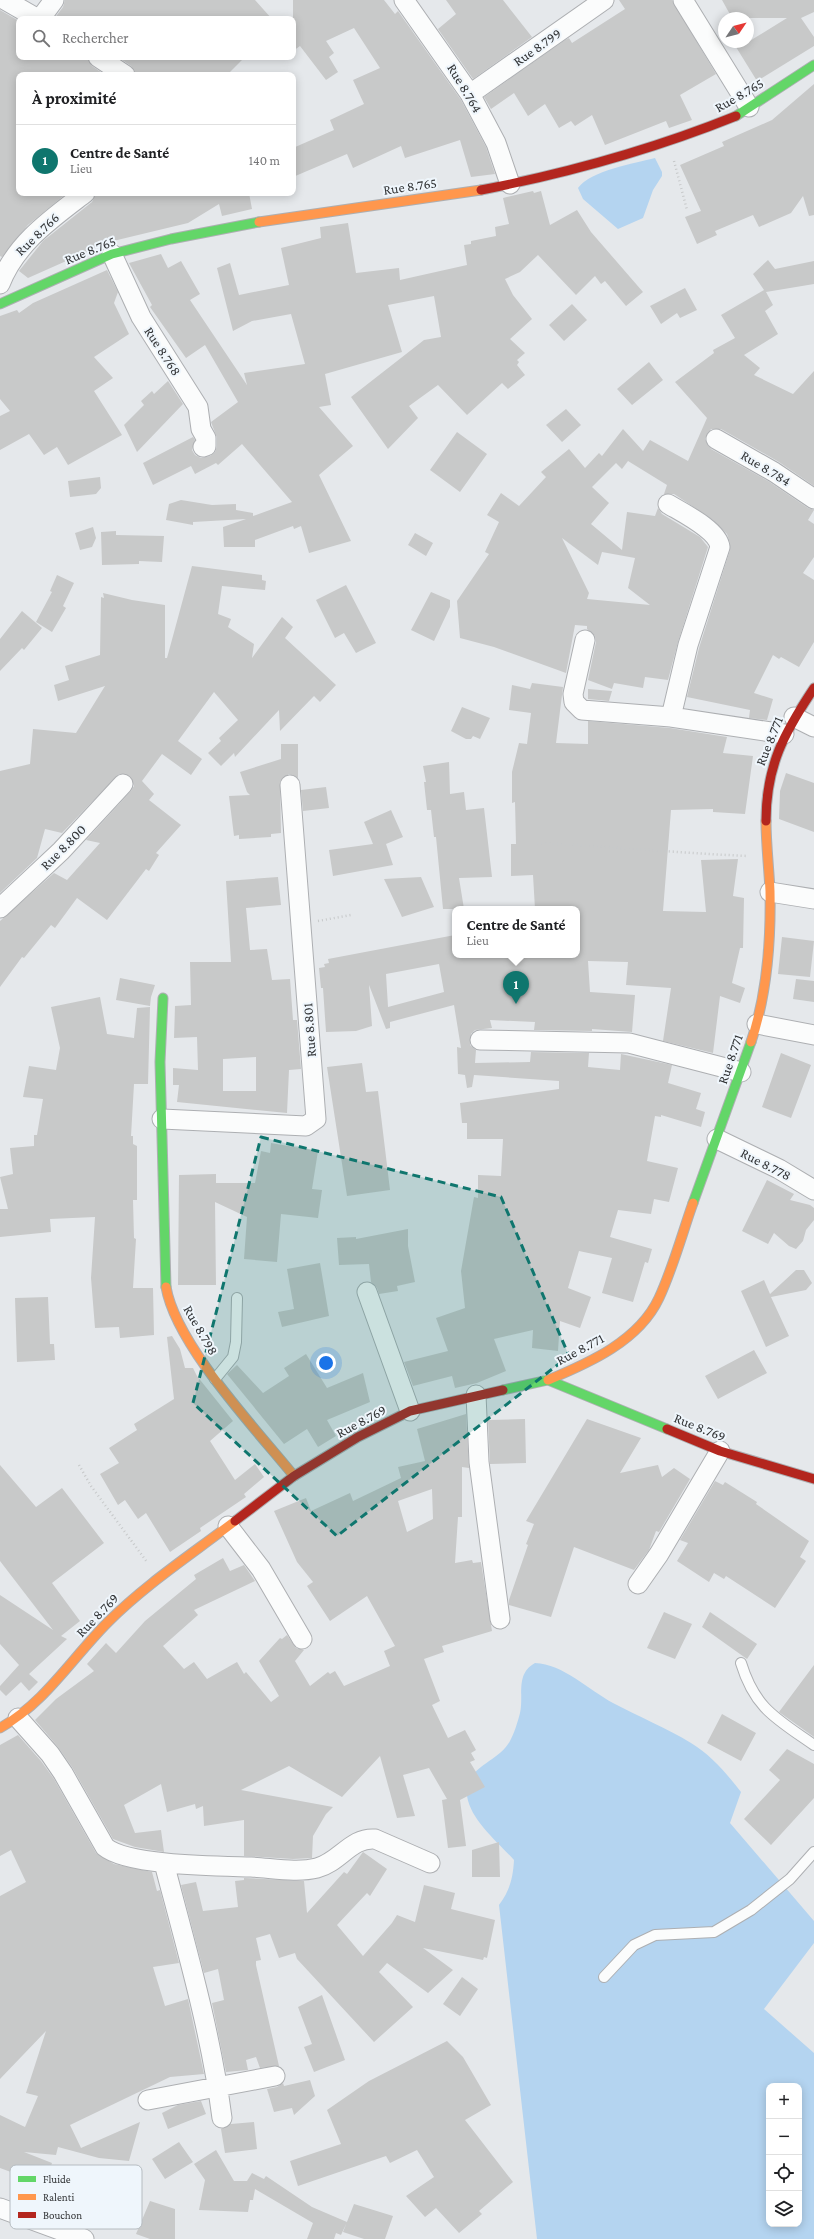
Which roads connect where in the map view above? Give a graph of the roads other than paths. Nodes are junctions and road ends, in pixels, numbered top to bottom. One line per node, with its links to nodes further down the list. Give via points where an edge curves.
1 (5, 0): 6 (street)
2 (54, 0): 7 (street)
3 (404, 0): 11 (street, Rue 8.764)
4 (604, 0): 11 (street, Rue 8.799)
5 (683, 0): 12 (street)
6 (34, 16)
7 (41, 16)
8 (102, 60): 10 (street)
9 (814, 65): 12 (street, Rue 8.765)
10 (120, 72)
11 (470, 94): 13 (street, Rue 8.764, via 496,143)
12 (749, 106): 13 (street, Rue 8.765, via 721,123 624,156)
13 (510, 184): 15 (street, Rue 8.765, via 276,219 171,239)
14 (81, 196): 16 (street, Rue 8.766, via 22,246 13,257)
15 (112, 254): 17 (street, Rue 8.765); 19 (street, Rue 8.768, via 141,316 198,407 201,429 206,438 206,446)
16 (0, 284)
17 (0, 304)
18 (716, 439): 20 (street, Rue 8.784, via 774,472)
19 (203, 447)
20 (814, 499)
21 (668, 504): 24 (street, via 713,533 719,540 720,547 688,645)
22 (585, 640): 24 (street, via 573,694 577,706 591,712 640,713)
23 (814, 688): 25 (street, Rue 8.771)
24 (671, 717): 27 (street)
25 (794, 717): 26 (street); 27 (street, Rue 8.771)
26 (814, 727)
27 (784, 734): 30 (street, Rue 8.771, via 768,783 765,819)
28 (123, 784): 32 (street, Rue 8.800, via 61,851)
29 (290, 785): 38 (street, Rue 8.801, via 316,1119 306,1126)
30 (770, 892): 31 (street); 34 (street, Rue 8.771, via 766,980)
31 (814, 899)
32 (0, 908)
33 (163, 998): 38 (street, Rue 8.798, via 160,1062)
34 (757, 1024): 35 (street); 37 (street, Rue 8.771)
35 (814, 1035)
36 (480, 1040): 37 (street, via 629,1043)
37 (741, 1072): 39 (street, Rue 8.771)
38 (162, 1119): 43 (street, Rue 8.798, via 166,1289 178,1323)
39 (717, 1139): 40 (street, Rue 8.778); 44 (street, Rue 8.771, via 659,1299 646,1319 608,1352)
40 (814, 1190)
41 (367, 1292): 46 (street)
42 (237, 1298): 43 (lane, via 233,1357)
43 (215, 1379): 48 (street, Rue 8.798)
44 (548, 1380): 45 (street, Rue 8.769); 47 (street, Rue 8.769)
45 (476, 1395): 46 (street, Rue 8.769); 52 (street, via 479,1462)
46 (410, 1411): 48 (street, Rue 8.769, via 358,1437)
47 (720, 1451): 49 (street, Rue 8.769); 51 (street, via 659,1554)
48 (294, 1476): 50 (street, Rue 8.769)
49 (814, 1479)
50 (228, 1526): 53 (street, via 262,1569); 55 (street, Rue 8.769, via 132,1600 45,1693)
51 (638, 1584)
52 (500, 1619)
53 (302, 1639)
54 (741, 1663): 57 (lane, via 754,1696 772,1716)
55 (18, 1718): 56 (street, Rue 8.769); 59 (street, via 59,1766 105,1847 116,1854)
56 (0, 1728)
57 (814, 1745)
58 (814, 1852): 61 (lane, via 790,1879 745,1914 714,1932 655,1935 634,1945)
59 (164, 1863): 60 (street, via 306,1870 331,1863 357,1841 366,1838 375,1839); 63 (street, via 199,2000)
60 (430, 1863)
61 (604, 1977)
62 (275, 2076): 63 (street)
63 (218, 2088): 64 (street); 65 (street)
64 (148, 2100)
65 (222, 2118)
66 (0, 2208): 67 (street)
67 (10, 2212)
68 (57, 2229): 69 (street)
69 (84, 2239)

